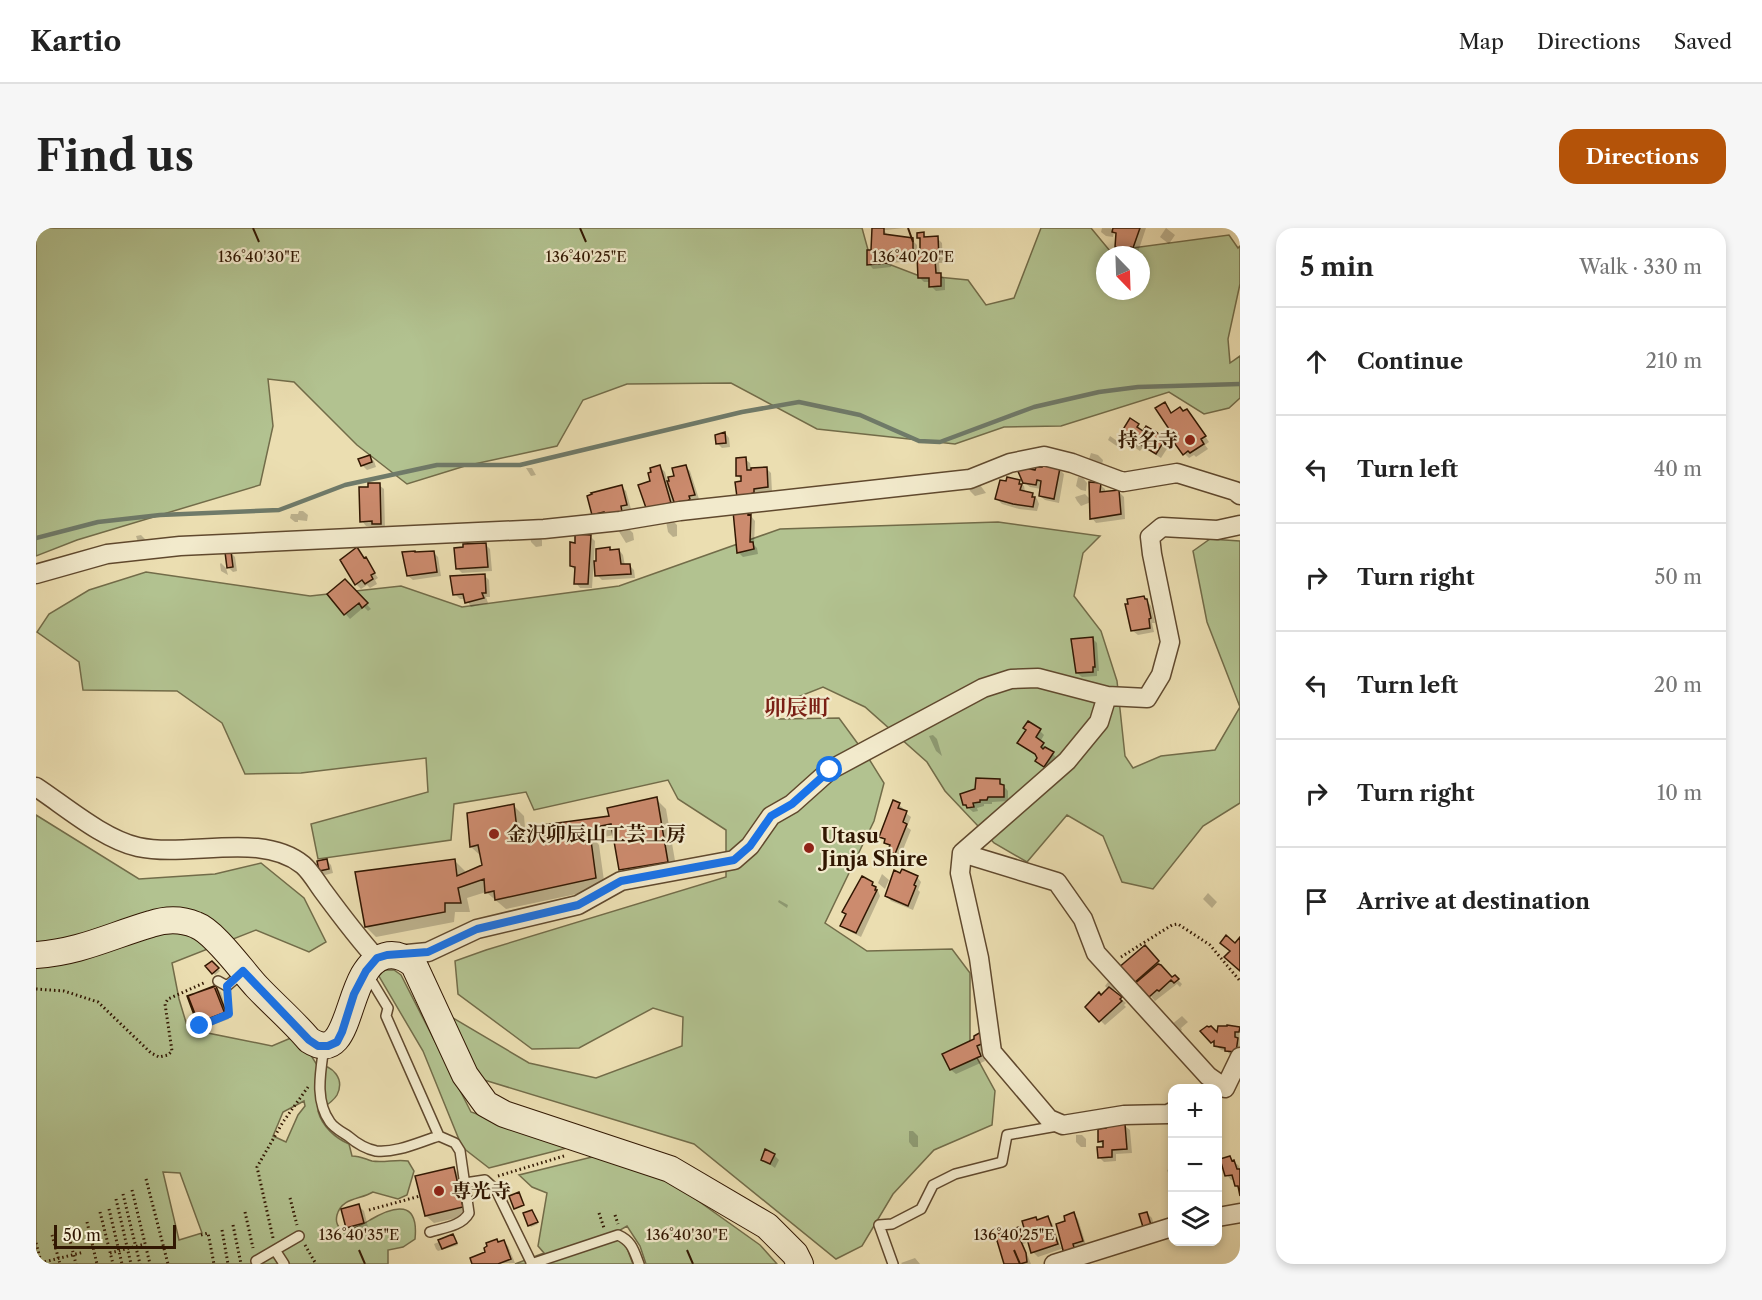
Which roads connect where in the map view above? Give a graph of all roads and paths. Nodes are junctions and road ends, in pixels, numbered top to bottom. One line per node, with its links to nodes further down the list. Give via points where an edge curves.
1 (1238, 491): 3 (street, via 1177,473 1123,482 1044,456 1010,463 970,479 621,520 544,528 180,546 107,554)
2 (1240, 525): 4 (street, via 1217,530 1162,527 1150,537 1170,642 1161,675 1147,698)
3 (36, 574)
4 (1107, 696): 6 (street, via 1099,722 1067,761); 8 (street, via 1038,678 983,688 830,770 792,804 771,816 750,846 734,860 621,881 578,905 477,929 428,952)
5 (36, 787): 8 (street, via 112,837 138,847 261,847 278,852 303,866)
6 (962, 852): 9 (street, via 1057,882 1083,919 1096,953); 21 (street, via 960,873 979,958 992,1052 1049,1119)
7 (36, 955): 10 (street, via 69,951 171,920 197,925 213,937)
8 (380, 962): 16 (street, via 354,994 342,1032); 22 (lane, via 386,1016); 71 (street, via 406,958 414,965 465,1075 486,1104 504,1114 670,1169 767,1226)
9 (1108, 966): 12 (path, via 1143,941 1178,924 1210,945); 18 (street)
10 (235, 979): 11 (lane); 15 (path, via 229,1014); 16 (street, via 318,1046)
11 (218, 981)
12 (1240, 981)
13 (206, 982): 14 (path, via 168,999 165,1004 172,1051 159,1057 98,1002 64,991)
14 (36, 989)
15 (200, 1026)
16 (323, 1057): 22 (lane, via 321,1098 326,1114 331,1124 356,1143 374,1151 389,1150); 48 (path, via 257,1167)
17 (1240, 1058): 19 (street)
18 (1215, 1084)
19 (1222, 1088)
20 (1168, 1114): 21 (street, via 1124,1115)
21 (1063, 1125): 72 (lane, via 1007,1135 1002,1162 955,1174 933,1185 921,1209 892,1224 879,1225)
22 (439, 1136): 26 (lane, via 455,1143 460,1151)
23 (571, 1154): 24 (path)
24 (509, 1172)
25 (146, 1179): 64 (path)
26 (465, 1183): 42 (lane, via 469,1213 466,1218); 69 (lane, via 485,1180 496,1190)
27 (132, 1190): 47 (path)
28 (123, 1194): 62 (path)
29 (420, 1196): 32 (path)
30 (116, 1199): 61 (path)
31 (109, 1209): 60 (path)
32 (369, 1210)
33 (100, 1212): 50 (path)
34 (245, 1212): 53 (path)
35 (1240, 1213): 36 (street)
36 (1222, 1216)
37 (87, 1222): 58 (path)
38 (233, 1225): 67 (path)
39 (67, 1229): 51 (path)
40 (1168, 1229): 73 (street)
41 (222, 1230): 66 (path)
42 (430, 1232)
43 (52, 1235): 52 (path)
44 (201, 1235): 65 (path, via 208,1233)
45 (299, 1236): 48 (lane)
46 (36, 1243): 54 (path)
47 (145, 1244): 50 (path); 63 (path)
48 (275, 1250): 53 (lane); 68 (lane)
49 (84, 1252): 51 (path)
50 (110, 1253): 59 (path)
51 (73, 1255): 52 (path); 57 (path)
52 (59, 1258): 54 (path); 56 (path)
53 (256, 1261)
54 (41, 1263): 55 (path)
55 (36, 1264)
56 (60, 1264)
57 (76, 1264)
58 (97, 1264)
59 (113, 1264)
60 (122, 1264)
61 (131, 1264)
62 (140, 1264)
63 (150, 1264)
64 (168, 1264)
65 (214, 1264)
66 (228, 1264)
67 (241, 1264)
68 (284, 1264)
69 (532, 1264): 70 (lane, via 618,1235 633,1245)
70 (639, 1264)
71 (800, 1264)
72 (893, 1264)
73 (1054, 1264)

